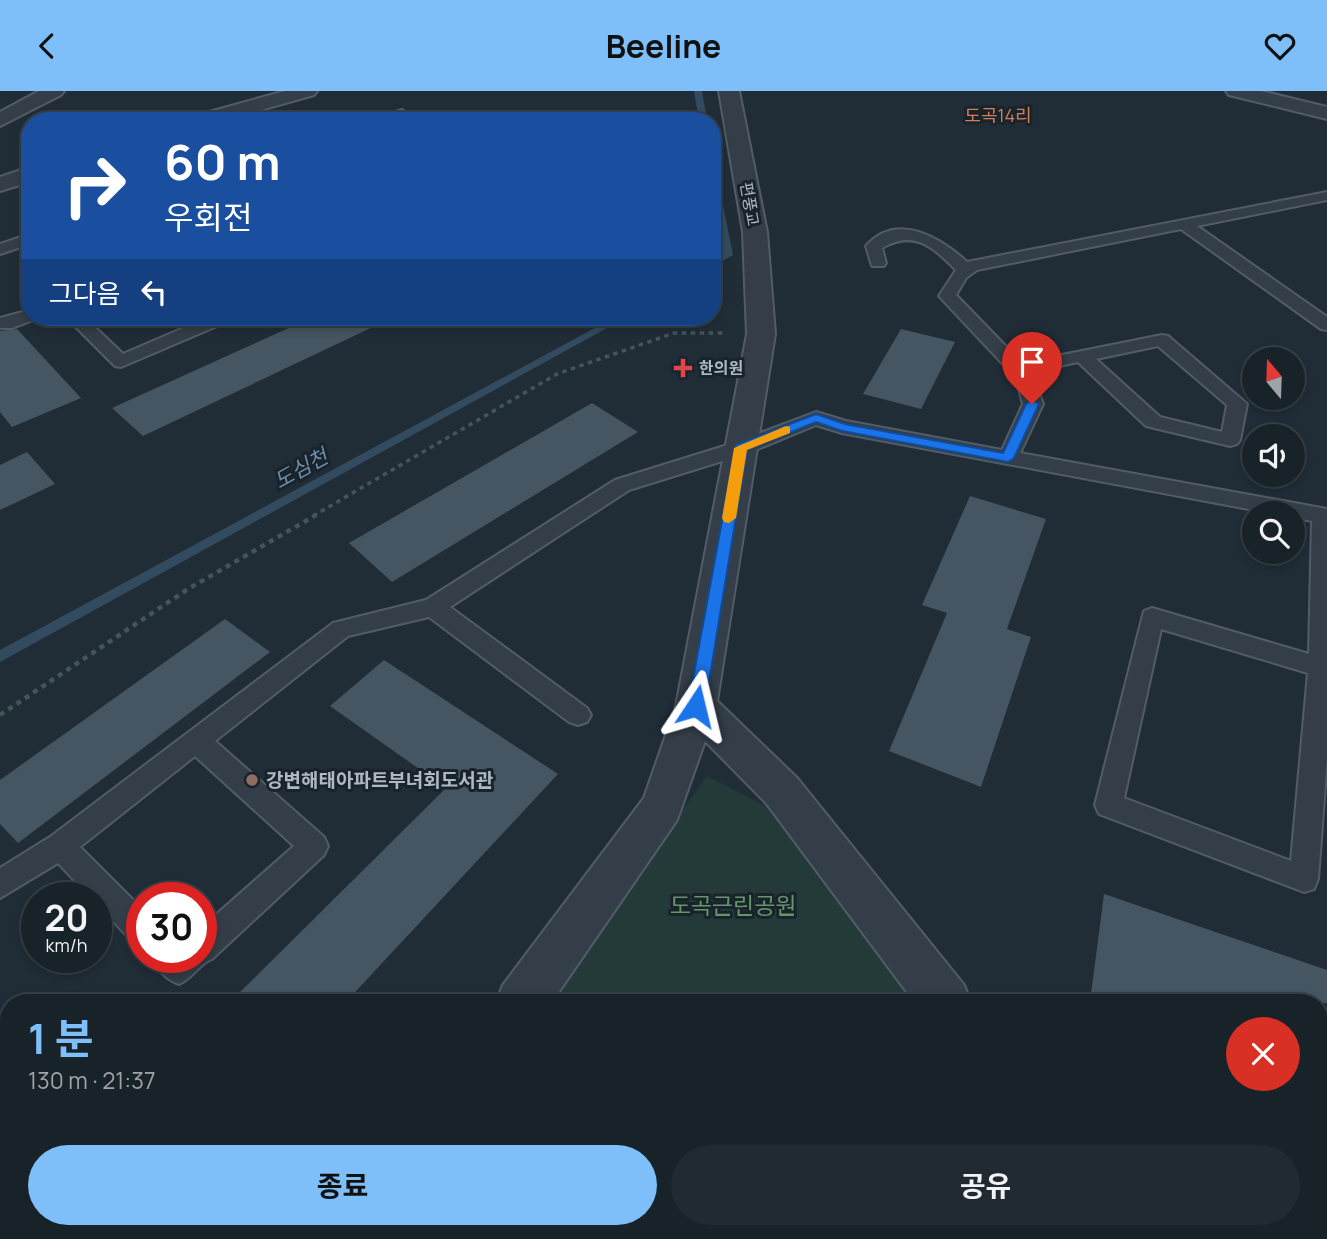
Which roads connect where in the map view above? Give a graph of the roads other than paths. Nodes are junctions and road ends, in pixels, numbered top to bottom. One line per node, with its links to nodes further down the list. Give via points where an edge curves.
1 (54, 91): 7 (street)
2 (307, 91): 5 (street)
3 (729, 91): 25 (street, 편풍교, via 755,232 760,326)
4 (1237, 91): 6 (street)
5 (231, 112)
6 (1327, 113)
7 (0, 120)
8 (21, 177): 9 (street)
9 (0, 184)
10 (1327, 196): 11 (lane)
11 (1185, 225): 15 (lane, via 972,265); 17 (lane)
12 (21, 242): 13 (lane)
13 (0, 249)
14 (878, 264): 15 (lane, via 874,246 888,236 922,236 939,244)
15 (966, 270): 24 (lane, via 947,296)
16 (1327, 302): 17 (lane)
17 (1302, 308): 20 (lane)
18 (21, 318): 19 (lane)
19 (0, 323)
20 (1327, 325)
21 (83, 326): 22 (lane, via 121,362)
22 (203, 326)
23 (1082, 356): 23 (lane, via 1162,339 1237,404 1230,440 1153,422); 24 (lane)
24 (1018, 369): 26 (lane, via 1025,376 1032,404)
25 (741, 448): 26 (lane, via 816,418 842,427); 28 (lane, via 621,485); 30 (street, 편풍교)
26 (1008, 458): 27 (lane)
27 (1325, 516): 29 (lane)
28 (433, 607): 31 (lane); 32 (lane, via 341,629)
29 (1320, 667): 29 (lane, via 1304,879 1109,805 1152,617)
30 (696, 706): 37 (street, 편풍교, via 662,807); 38 (street, via 782,791)
31 (578, 715)
32 (195, 740): 33 (lane); 36 (lane, via 314,846)
33 (61, 846): 34 (lane); 35 (lane)
34 (0, 884)
35 (126, 913)
36 (217, 934)
37 (527, 994)
38 (939, 994)

